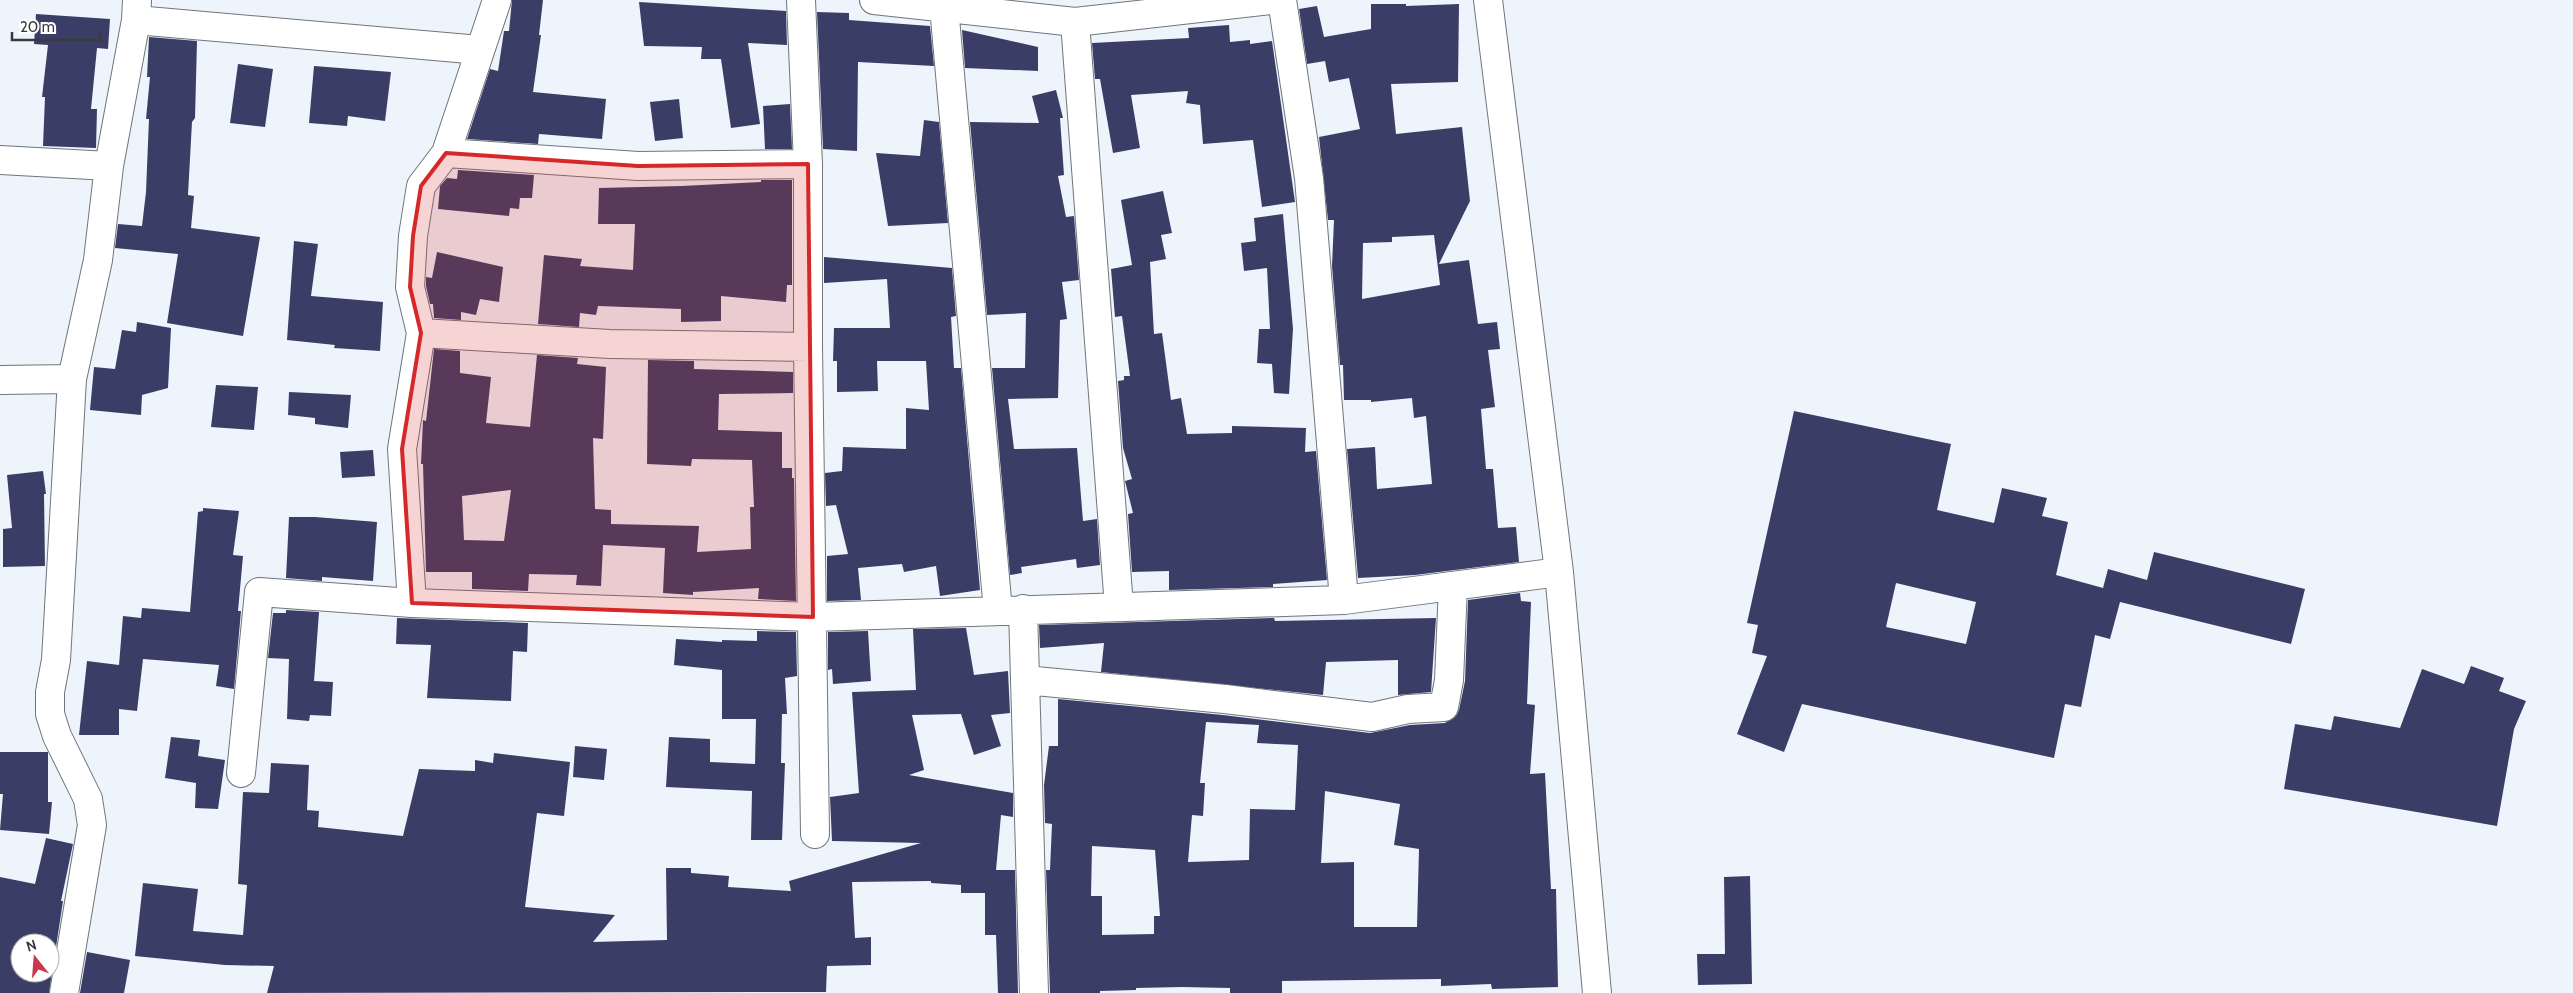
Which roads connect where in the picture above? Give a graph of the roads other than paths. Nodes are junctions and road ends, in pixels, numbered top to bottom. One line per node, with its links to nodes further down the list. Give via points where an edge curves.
1 (497, 0): 10 (street)
2 (801, 0): 13 (street)
3 (874, 0): 7 (street)
4 (1271, 0): 9 (street)
5 (1282, 0): 21 (street, via 1309,178)
6 (1488, 0): 19 (street)
7 (944, 7): 9 (street); 24 (street)
8 (136, 10): 10 (street); 14 (street)
9 (1075, 22): 23 (street)
10 (480, 50): 11 (street)
11 (446, 153): 13 (street, via 638,166); 15 (street, via 421,186 413,236 410,287)
12 (0, 160): 14 (street)
13 (808, 164): 16 (street)
14 (109, 166): 17 (street, via 98,260)
15 (421, 333): 16 (street, via 610,344); 22 (street, via 402,449)
16 (808, 347): 25 (street)
17 (72, 379): 18 (street); 29 (street, via 50,714 57,736 88,799 92,825)
18 (0, 380)
19 (1559, 572): 20 (street); 31 (street)
20 (1453, 586): 21 (street); 26 (street, via 1449,680 1444,707 1408,709 1372,717)
21 (1344, 600): 23 (street)
22 (412, 603): 25 (street); 27 (street, via 259,592)
23 (1119, 607): 24 (street)
24 (1010, 610): 25 (street); 26 (street)
25 (813, 617): 28 (street)
26 (1025, 680): 30 (street)
27 (241, 773)
28 (815, 834)
29 (64, 993)
30 (1034, 993)
31 (1597, 993)

